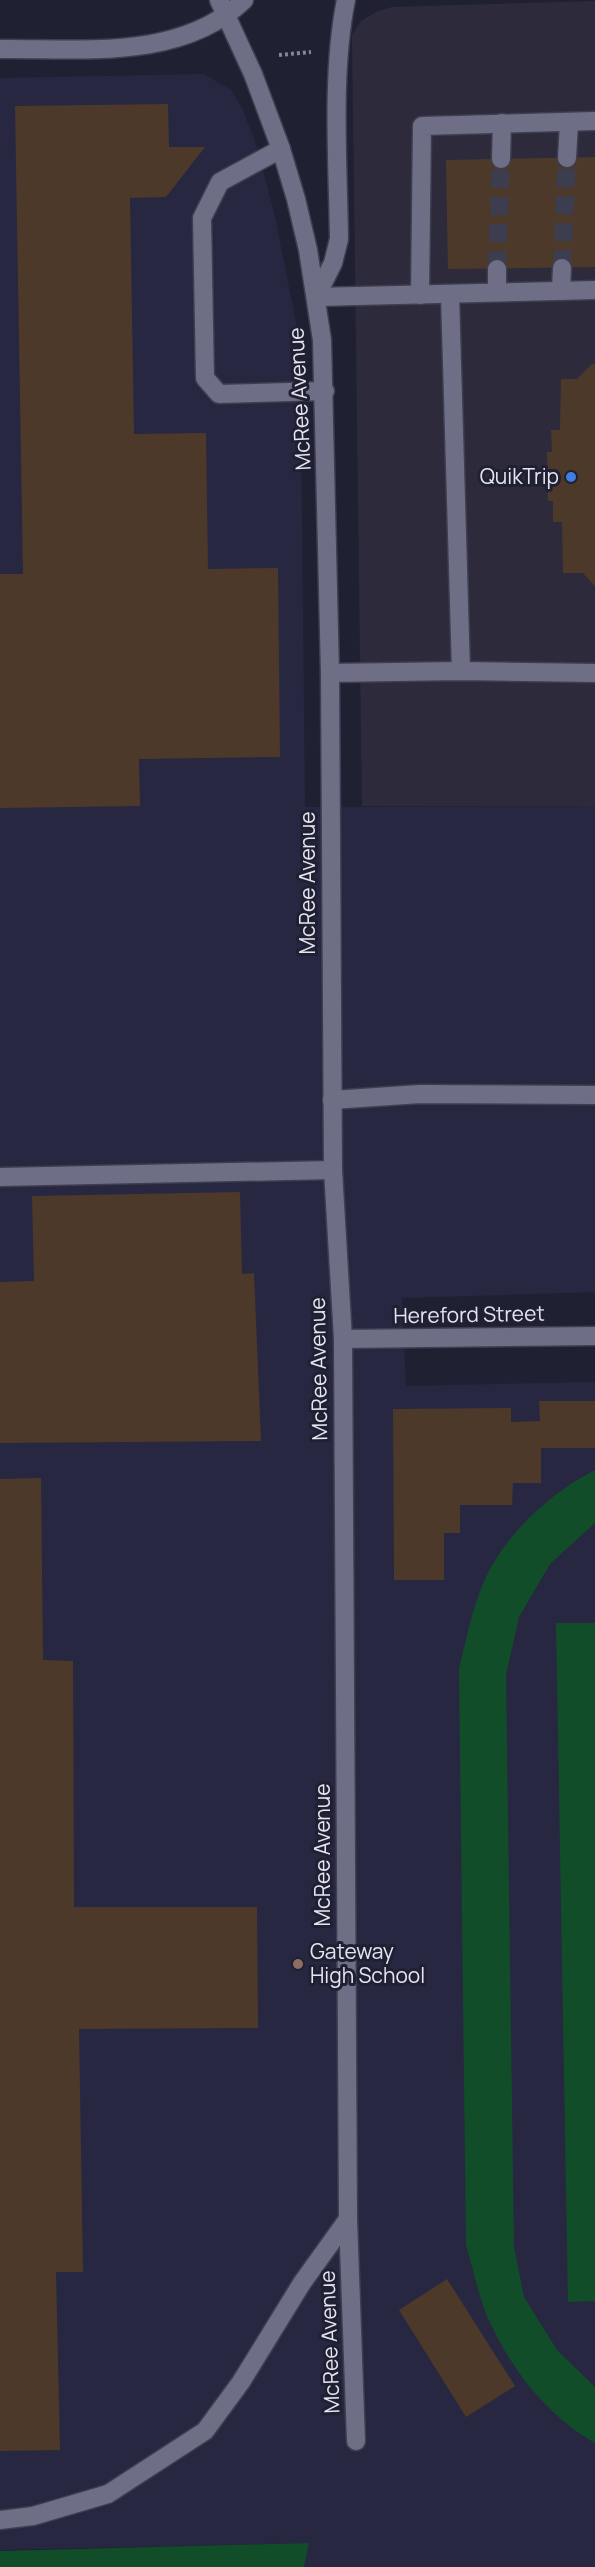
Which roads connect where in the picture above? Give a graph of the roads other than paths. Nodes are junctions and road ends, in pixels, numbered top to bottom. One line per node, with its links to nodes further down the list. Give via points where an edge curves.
1 (244, 0): 3 (street)
2 (346, 0): 18 (street, McRee Avenue, via 338,66 339,238 329,272)
3 (223, 8): 4 (street, via 199,31 164,42 128,47); 8 (street, McRee Avenue)
4 (0, 49)
5 (595, 120): 6 (street)
6 (569, 122): 7 (street); 9 (street)
7 (502, 123): 10 (street); 16 (street, via 422,126)
8 (282, 149): 18 (street, McRee Avenue); 19 (street, via 220,182 202,218 205,378 219,394)
9 (567, 158)
10 (501, 159)
11 (562, 268): 14 (street)
12 (497, 269): 15 (street)
13 (595, 290): 14 (street)
14 (561, 291): 15 (street)
15 (497, 292): 17 (street)
16 (420, 295): 17 (street); 18 (street)
17 (450, 295): 20 (street)
18 (316, 297): 19 (street, McRee Avenue)
19 (325, 391): 21 (street, McRee Avenue)
20 (461, 671): 21 (street); 22 (street)
21 (330, 673): 24 (street, McRee Avenue)
22 (595, 673)
23 (595, 1095): 24 (street, via 420,1094)
24 (332, 1100): 25 (street, McRee Avenue)
25 (333, 1170): 26 (street); 28 (street, McRee Avenue)
26 (0, 1177)
27 (595, 1335): 28 (street, Hereford Street)
28 (343, 1339): 29 (street, McRee Avenue)
29 (348, 2219): 30 (street, McRee Avenue); 31 (street, via 205,2431 108,2494 33,2516)
30 (356, 2441)
31 (0, 2520)

